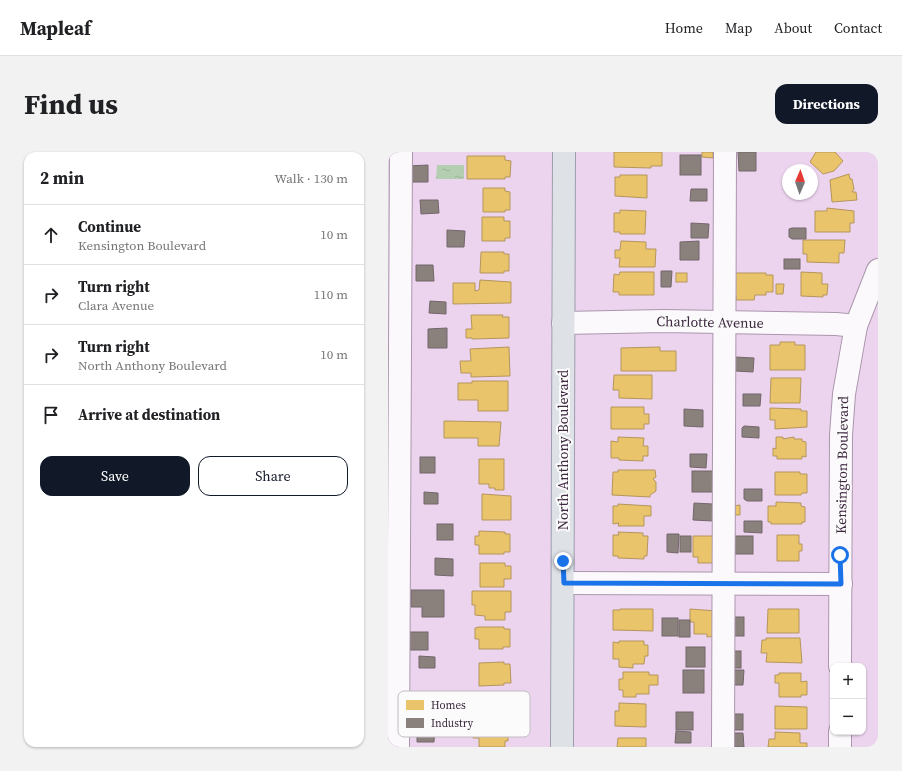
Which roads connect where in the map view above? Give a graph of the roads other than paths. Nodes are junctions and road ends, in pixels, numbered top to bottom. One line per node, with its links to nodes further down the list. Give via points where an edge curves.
1 (400, 152): 12 (street)
2 (564, 152): 5 (main road, North Anthony Boulevard)
3 (725, 152): 6 (street)
4 (878, 270): 7 (street, Kensington Boulevard)
5 (563, 323): 6 (street, Charlotte Avenue); 8 (main road, North Anthony Boulevard)
6 (724, 323): 7 (street, Charlotte Avenue); 9 (street)
7 (856, 326): 10 (street, Kensington Boulevard, via 845,380 841,435)
8 (564, 583): 9 (street); 16 (main road, North Anthony Boulevard)
9 (723, 583): 10 (street); 17 (street)
10 (841, 584): 11 (street, Kensington Boulevard)
11 (840, 663)
12 (398, 691)
13 (840, 735): 18 (street)
14 (398, 737): 15 (street)
15 (398, 747)
16 (562, 747)
17 (723, 747)
18 (840, 747)

